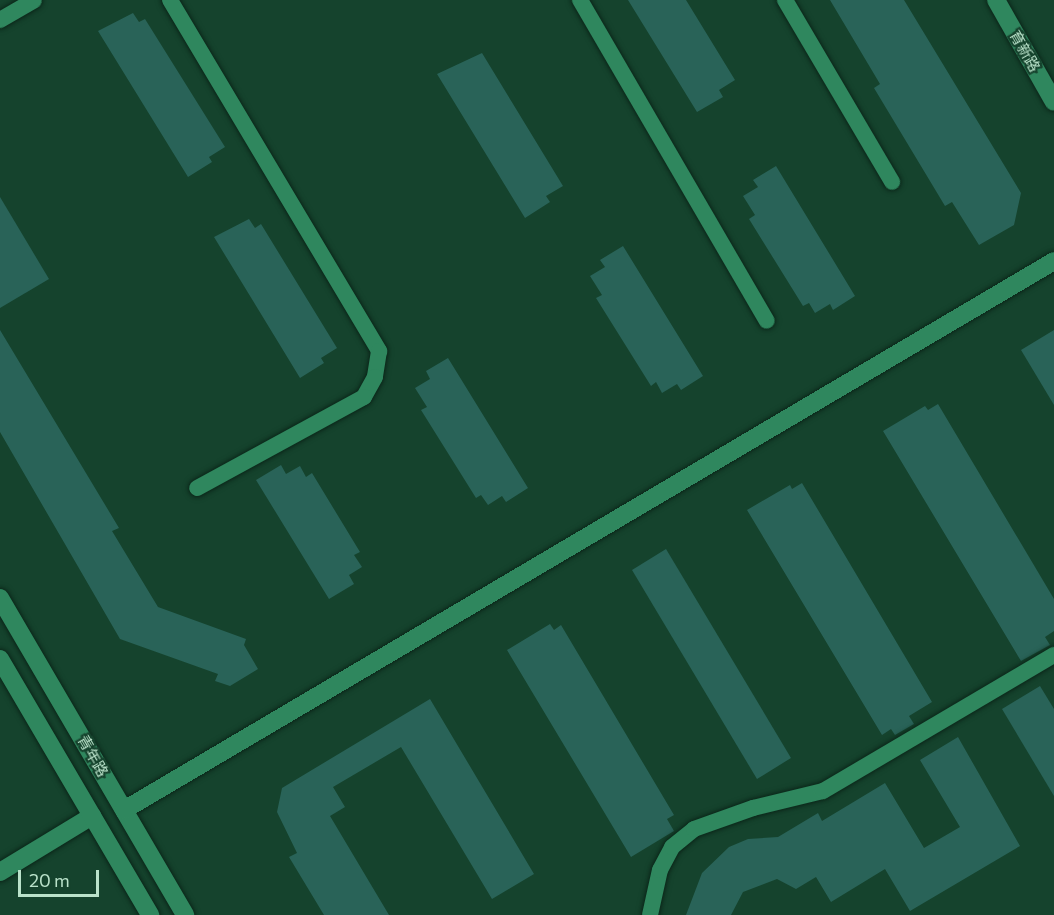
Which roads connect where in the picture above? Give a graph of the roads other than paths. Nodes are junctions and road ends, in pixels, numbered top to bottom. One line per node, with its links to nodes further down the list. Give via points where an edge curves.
1 (34, 0): 6 (lane)
2 (170, 0): 11 (lane, via 379,351 375,377 364,397)
3 (580, 0): 10 (lane)
4 (785, 0): 8 (lane)
5 (996, 0): 7 (street, 育新路)
6 (0, 21)
7 (1054, 102)
8 (892, 182)
9 (1054, 261): 15 (street)
10 (767, 321)
11 (197, 488)
12 (0, 598): 15 (street, 青年路)
13 (1054, 655): 20 (lane, via 823,791 753,808 694,829 672,847 660,870)
14 (0, 659): 16 (street, 青年路)
15 (124, 810): 19 (street, 青年路)
16 (92, 816): 17 (street); 18 (street, 青年路)
17 (0, 872)
18 (150, 915)
19 (185, 915)
20 (650, 915)

